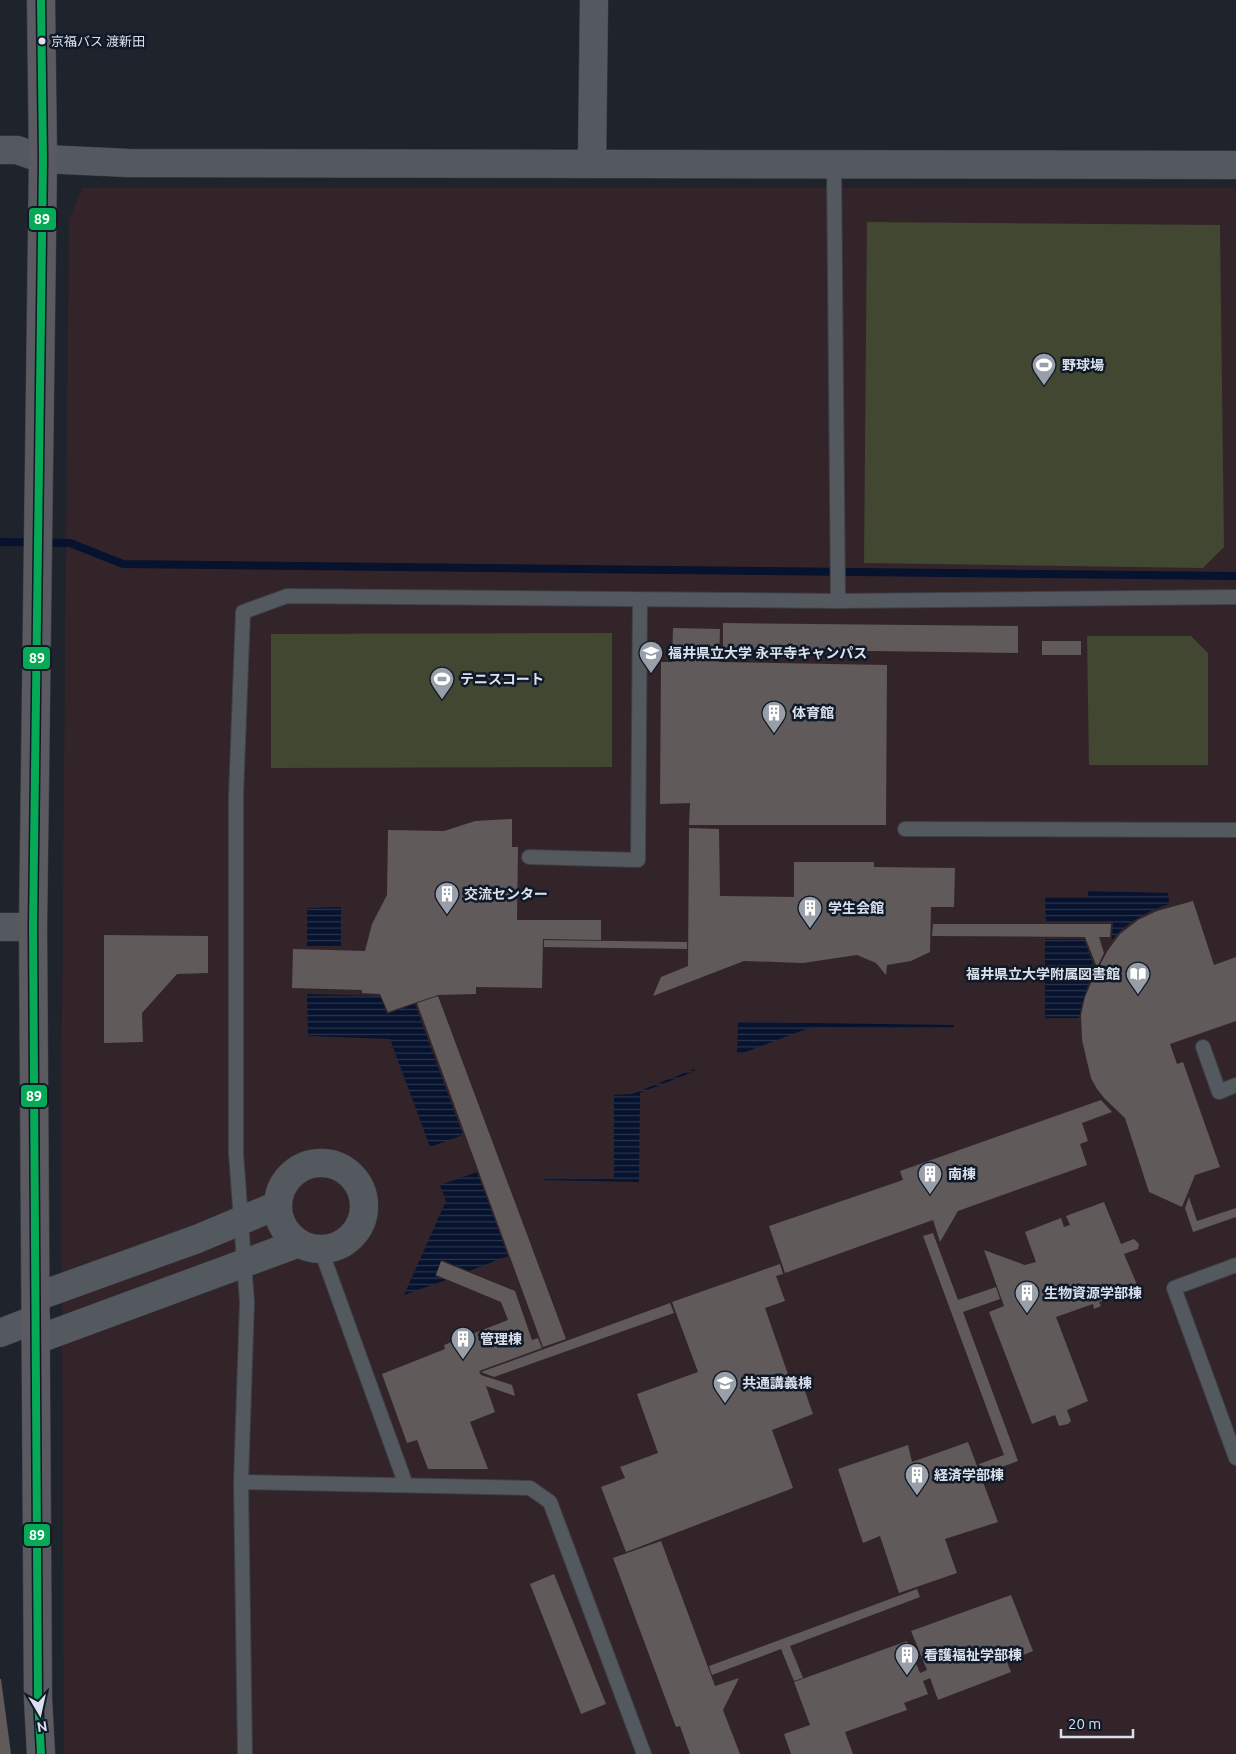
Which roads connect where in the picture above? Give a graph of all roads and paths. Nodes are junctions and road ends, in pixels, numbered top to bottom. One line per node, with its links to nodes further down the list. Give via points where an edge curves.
1 (41, 0): 4 (main road)
2 (594, 0): 5 (street)
3 (0, 150): 4 (street, via 17,150)
4 (43, 159): 5 (street, via 128,163); 15 (main road)
5 (592, 163): 6 (street)
6 (834, 164): 7 (street); 10 (lane)
7 (1236, 165)
8 (1236, 597): 10 (lane)
9 (640, 600): 10 (lane); 13 (lane, via 638,860); 19 (lane, via 287,596 242,612 236,796 236,1153)
10 (838, 601)
11 (905, 829): 12 (lane)
12 (1236, 830)
13 (528, 857)
14 (0, 927): 15 (street)
15 (33, 927): 23 (main road)
16 (1203, 1047): 17 (lane, via 1219,1092)
17 (1236, 1085)
18 (278, 1205): 19 (street); 20 (street, via 280,1220 287,1233); 20 (street, via 290,1177 305,1166 320,1163 338,1167 356,1180 363,1193 365,1208 362,1222 354,1235 342,1244)
19 (241, 1220): 21 (lane); 23 (street, via 197,1238)
20 (310, 1246): 21 (street); 27 (lane)
21 (244, 1263): 23 (street); 26 (lane, via 247,1302)
22 (1236, 1265): 25 (lane, via 1174,1288)
23 (36, 1318): 24 (street); 28 (main road)
24 (0, 1333)
25 (1236, 1458)
26 (241, 1482): 27 (lane); 29 (lane)
27 (406, 1486): 30 (lane, via 530,1488 550,1502)
28 (41, 1754)
29 (245, 1754)
30 (644, 1754)

